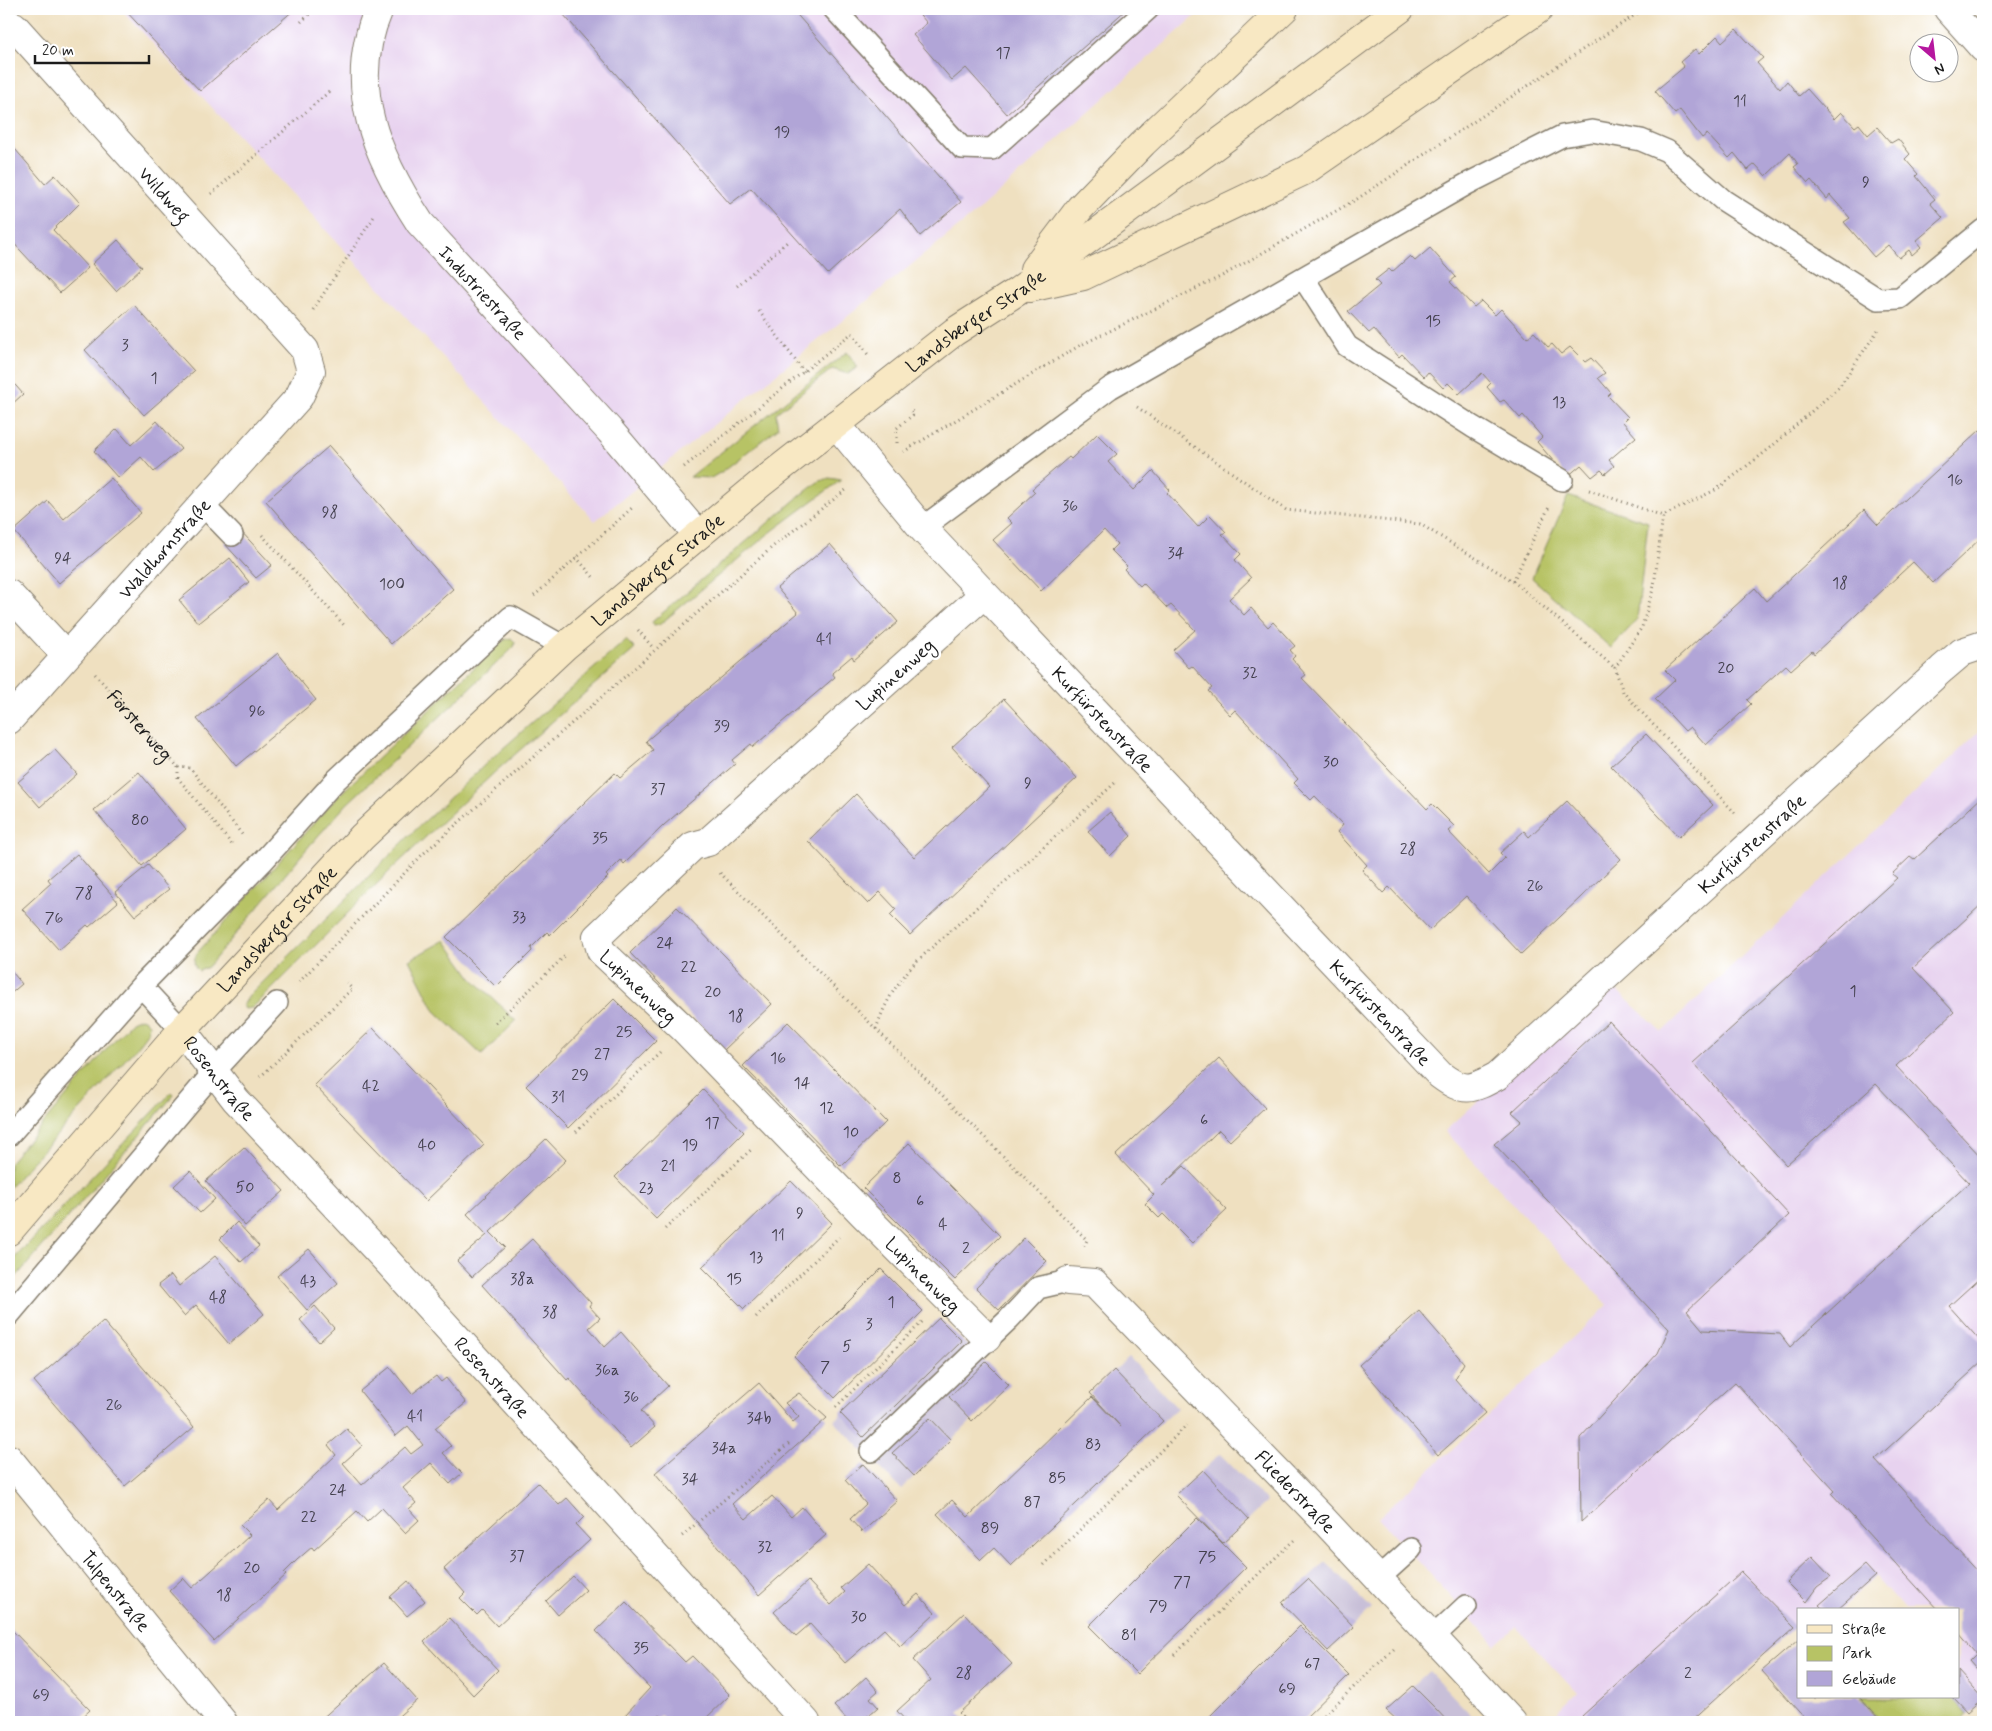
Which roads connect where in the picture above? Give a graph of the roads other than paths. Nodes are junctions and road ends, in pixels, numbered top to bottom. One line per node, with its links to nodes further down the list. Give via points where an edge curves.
1 (379, 9): 18 (street, Industriestraße, via 369,37 365,63 366,96 371,126 399,191 420,223 610,431)
2 (834, 9): 3 (lane, via 962,148 992,149)
3 (1148, 9)
4 (1284, 9): 12 (main road, via 1143,143 1080,208)
5 (1400, 9): 12 (main road, Landsberger Straße)
6 (1539, 9): 12 (main road, via 1306,170 1082,276)
7 (1948, 9): 9 (street)
8 (9, 25): 13 (street, Wildweg, via 14,26 306,350)
9 (1983, 48)
10 (1983, 230): 11 (lane, via 1900,298 1878,300 1723,200 1667,151 1641,140 1592,131 1562,136 1467,184)
11 (1304, 279): 15 (lane, via 1347,346); 17 (lane, via 1110,388)
12 (1018, 291): 14 (main road, Landsberger Straße, via 954,332)
13 (311, 371): 16 (street, Waldhornstraße, via 299,397)
14 (836, 424): 17 (street, Kurfürstenstraße); 18 (main road, Landsberger Straße)
15 (1562, 480)
16 (203, 505): 19 (lane); 24 (street, Waldhornstraße)
17 (922, 528): 21 (street, Kurfürstenstraße)
18 (698, 535): 23 (main road, Landsberger Straße)
19 (232, 536)
20 (9, 594): 24 (street)
21 (984, 594): 22 (street, Kurfürstenstraße, via 1440,1075 1456,1087 1476,1088 1497,1076 1949,663 1962,652); 34 (street, Lupinenweg, via 708,842 693,846 597,937 601,950 684,1029)
22 (1983, 645)
23 (564, 647): 26 (lane, via 511,617 336,780 263,861); 28 (main road, Landsberger Straße, via 362,836)
24 (66, 655): 25 (street, Waldhornstraße)
25 (9, 720)
26 (141, 986): 28 (lane); 30 (lane)
27 (277, 1003): 29 (lane)
28 (182, 1030): 29 (street, Rosenstraße); 31 (main road, Landsberger Straße)
29 (213, 1073): 33 (lane); 42 (street, Rosenstraße)
30 (9, 1135)
31 (9, 1231)
32 (1068, 1281): 34 (lane, via 1038,1288); 38 (street, Fliederstraße, via 1094,1283)
33 (9, 1315)
34 (987, 1338): 35 (lane)
35 (872, 1450)
36 (9, 1459): 41 (street, Tulpenstraße)
37 (1411, 1549): 38 (lane)
38 (1378, 1578): 40 (street, Fliederstraße)
39 (1466, 1606): 40 (lane)
40 (1426, 1631): 43 (street, Fliederstraße)
41 (223, 1722)
42 (806, 1722)
43 (1512, 1722)

